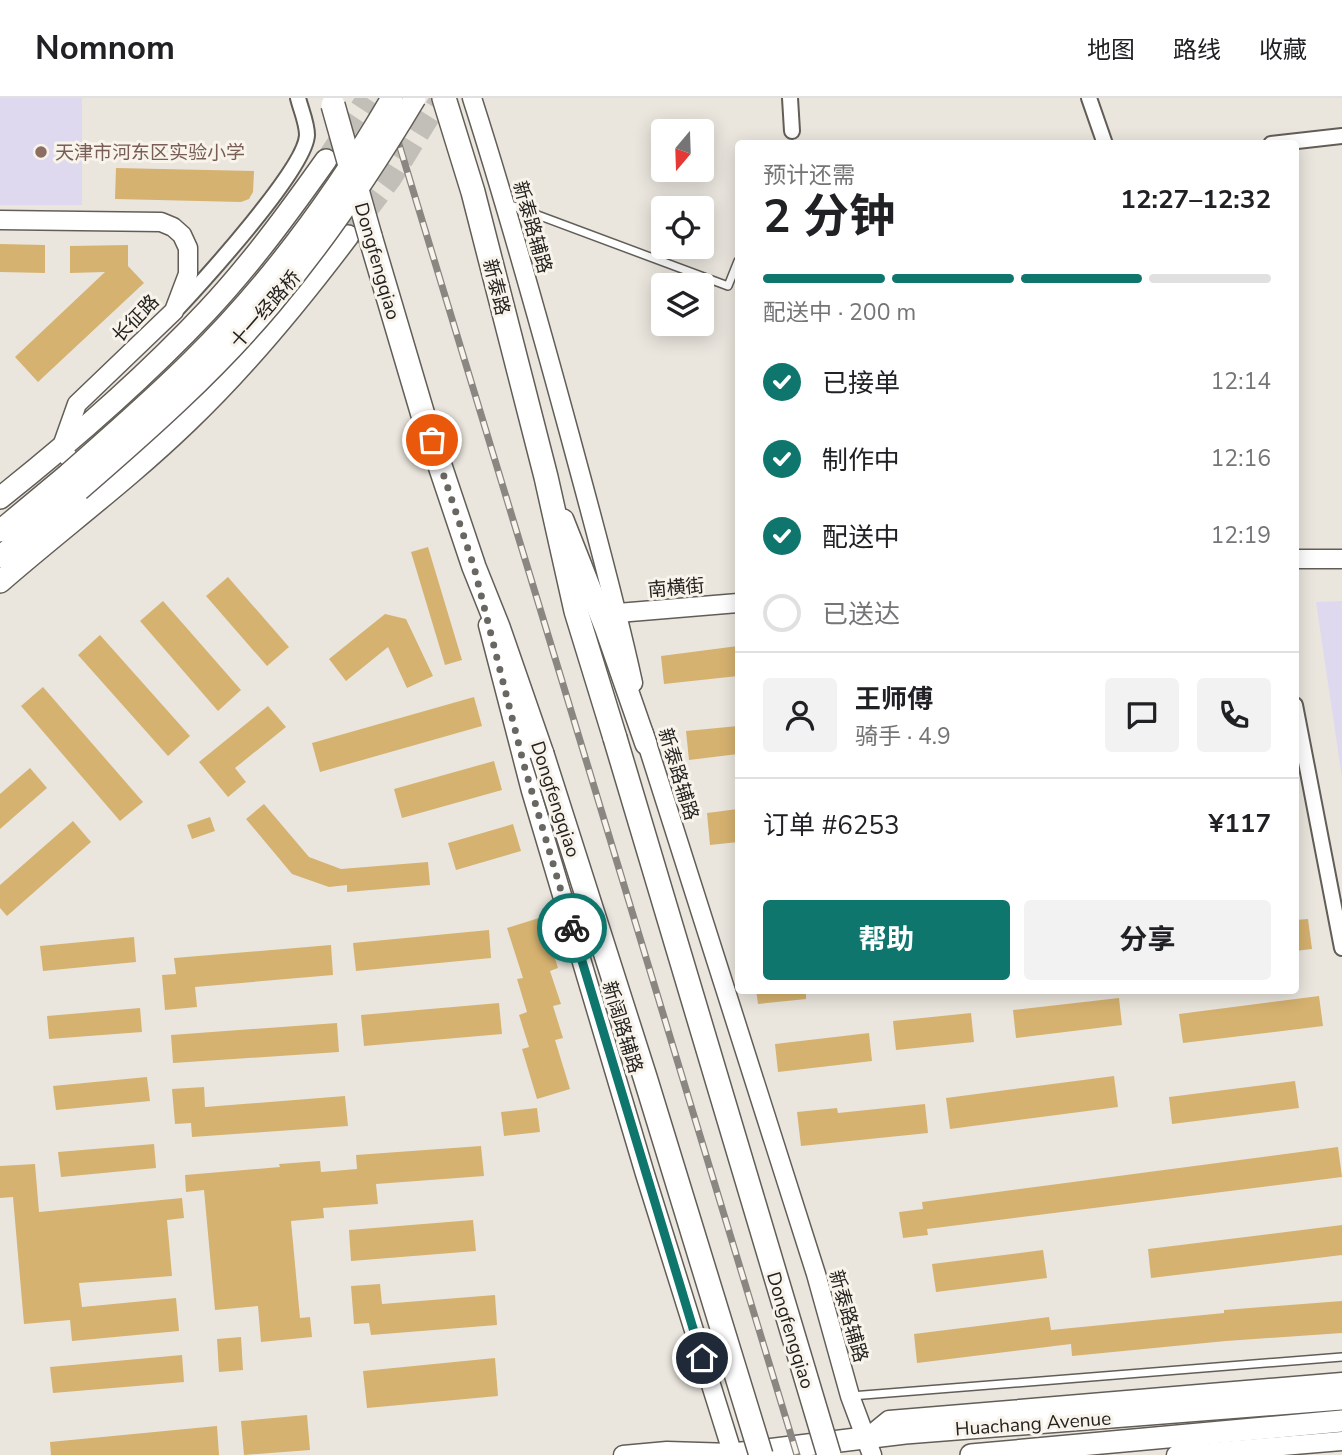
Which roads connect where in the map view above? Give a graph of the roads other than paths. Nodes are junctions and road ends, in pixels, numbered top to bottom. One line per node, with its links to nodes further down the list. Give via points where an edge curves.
1 (298, 98): 18 (street, via 307,137 296,162 262,210)
2 (392, 98): 21 (main road, bridge, via 332,193 262,284)
3 (415, 98): 21 (main road, 十一经路桥, bridge, via 344,210 270,305 180,400)
4 (472, 98): 14 (street, 新泰路辅路)
5 (790, 98): 9 (street)
6 (1090, 98): 11 (street)
7 (332, 101): 16 (highway, Dongfengqiao, bridge)
8 (446, 105): 20 (highway, 新泰路, via 473,192)
9 (792, 131)
10 (1342, 136): 12 (street)
11 (1104, 140)
12 (1299, 141)
13 (326, 160): 19 (main road, via 208,310)
14 (506, 203): 17 (lane, via 728,286); 31 (street, 新泰路辅路)
15 (0, 220): 18 (street, 长征路, via 161,222 173,228 183,235 189,261)
16 (359, 236): 22 (main road, via 227,383); 28 (highway, Dongfengqiao)
17 (735, 268)
18 (174, 311): 19 (street, 长征路, via 77,404)
19 (61, 449): 22 (street); 23 (main road)
20 (546, 478): 33 (main road); 45 (highway, Dongfengqiao, bridge, via 576,611)
21 (72, 483): 24 (main road); 25 (main road)
22 (103, 497): 29 (main road)
23 (0, 498)
24 (0, 531)
25 (0, 557)
26 (1299, 559): 27 (street)
27 (1342, 559)
28 (474, 567): 42 (street, 新阔路辅路, via 535,804); 44 (highway, Dongfengqiao, bridge, via 542,754)
29 (0, 582)
30 (735, 603): 31 (street, 南横街)
31 (618, 613): 33 (street, 新泰路辅路)
32 (1299, 726): 34 (street)
33 (646, 744): 37 (street, 新泰路辅路, via 816,1274)
34 (1342, 948)
35 (1342, 1357): 37 (lane)
36 (1342, 1382): 41 (street, via 889,1420)
37 (850, 1396): 41 (street, 新泰路辅路)
38 (1342, 1399): 41 (main road, Huachang Avenue, via 905,1433)
39 (1342, 1421): 46 (main road, Huachang Avenue)
40 (1342, 1441): 47 (street)
41 (869, 1447): 42 (main road, Huachang Avenue)
42 (730, 1454): 43 (street, via 667,1451)
43 (623, 1455)
44 (761, 1455)
45 (829, 1455)
46 (971, 1455)
47 (1176, 1455)

